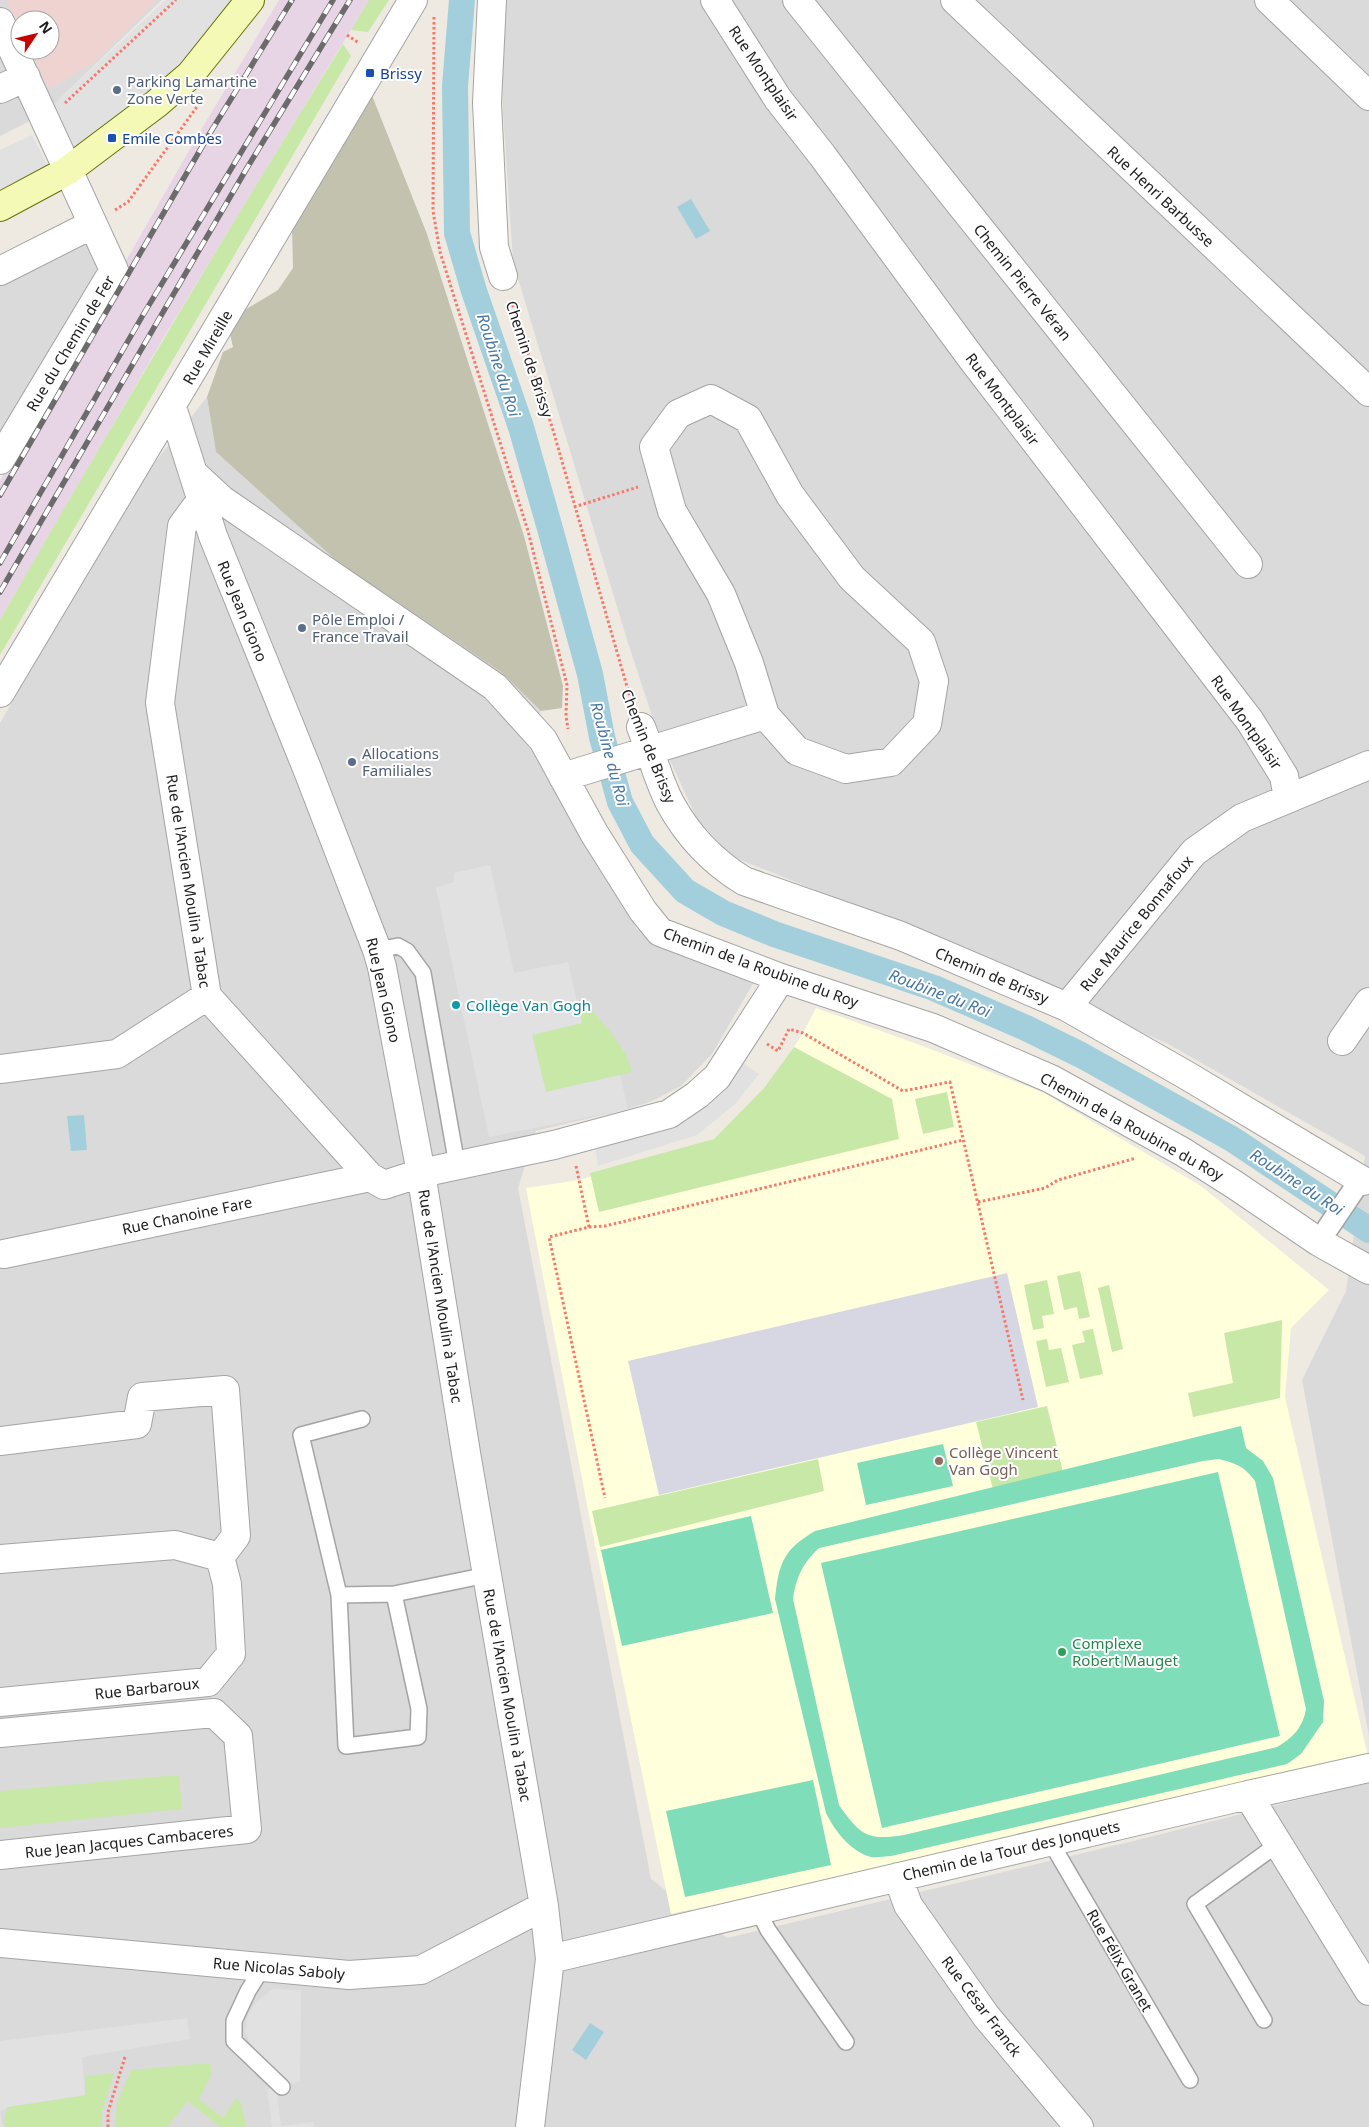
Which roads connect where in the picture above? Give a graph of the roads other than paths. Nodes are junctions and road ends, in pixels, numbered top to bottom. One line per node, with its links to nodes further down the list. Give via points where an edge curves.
1 (250, 0): 12 (main road, via 190,75)
2 (492, 0): 16 (street, via 487,103 494,247)
3 (715, 0): 28 (street, Rue Montplaisir, via 778,99 972,359 1250,721 1284,776)
4 (797, 0): 22 (street, Chemin Pierre Véran)
5 (955, 0): 17 (street, Rue Henri Barbusse)
6 (1269, 0): 11 (street)
7 (423, 5): 18 (street, Rue Mireille)
8 (0, 22): 9 (street, Rue du Chemin de Fer)
9 (26, 77): 10 (street); 12 (street, Rue du Chemin de Fer)
10 (0, 89)
11 (1369, 96)
12 (67, 171): 13 (main road); 14 (street, Rue du Chemin de Fer)
13 (0, 207)
14 (93, 224): 15 (street); 19 (street, Rue du Chemin de Fer, via 114,270)
15 (0, 271)
16 (503, 276)
17 (1369, 392)
18 (172, 407): 20 (street, Rue Jean Giono); 23 (street, Rue Mireille)
19 (3, 441)
20 (194, 474): 21 (street, Rue Jean Giono); 27 (street, Chemin de la Roubine du Roy, via 222,500 495,687)
21 (202, 499): 29 (street, Rue Jean Giono, via 213,536); 31 (street, Rue de l'Ancien Moulin à Tabac, via 182,526 160,703)
22 (1248, 564)
23 (0, 694)
24 (766, 715): 24 (street, via 721,594 672,511 654,447 678,414 711,399 748,419 790,495 852,578 921,642 934,681 927,724 891,762 846,769 797,751); 25 (street)
25 (644, 744): 27 (street); 33 (street, Chemin de Brissy, via 685,827 722,867 744,881 901,936)
26 (1369, 765): 28 (street, Rue Maurice Bonnafoux)
27 (573, 774): 30 (street, Chemin de la Roubine du Roy, via 594,833 642,911 660,932)
28 (1288, 798): 33 (street, Rue Maurice Bonnafoux, via 1242,818 1194,852)
29 (377, 950): 36 (lane, via 398,946 407,952 423,973); 37 (street, Rue Jean Giono)
30 (781, 978): 36 (street, via 717,1077 669,1114 572,1140); 42 (street, Chemin de la Roubine du Roy, via 933,1028 1051,1079 1236,1184 1319,1242)
31 (207, 996): 35 (street, via 117,1054); 38 (street, Rue de l'Ancien Moulin à Tabac)
32 (1369, 1002): 34 (street)
33 (1067, 1007): 39 (street, Chemin de Brissy)
34 (1342, 1041)
35 (0, 1069)
36 (457, 1165): 37 (street)
37 (421, 1173): 38 (street, Rue de l'Ancien Moulin à Tabac, via 384,1185); 47 (street, Rue de l'Ancien Moulin à Tabac)
38 (370, 1177): 41 (street, Rue Chanoine Fare)
39 (1363, 1181): 40 (street)
40 (1328, 1228)
41 (4, 1254)
42 (1369, 1270)
43 (362, 1419): 49 (lane, via 301,1435)
44 (0, 1441): 45 (street, via 137,1424 142,1397 224,1390 236,1536)
45 (220, 1556): 46 (street, via 175,1545); 50 (street, Rue Barbaroux, via 227,1584 231,1654 208,1682)
46 (0, 1559)
47 (487, 1575): 48 (lane); 58 (street, Rue de l'Ancien Moulin à Tabac)
48 (394, 1594): 49 (lane); 49 (lane, via 419,1709 418,1737 346,1746)
49 (339, 1595)
50 (0, 1702)
51 (0, 1733): 56 (street, Rue Jean Jacques Cambaceres, via 214,1713 238,1736 247,1829)
52 (1369, 1768): 53 (street, Chemin de la Tour des Jonquets)
53 (1248, 1795): 54 (street, Chemin de la Tour des Jonquets); 55 (street)
54 (1050, 1841): 57 (street, Chemin de la Tour des Jonquets); 66 (lane, Rue Félix Granet)
55 (1278, 1844): 63 (street); 64 (lane, via 1195,1904)
56 (0, 1855)
57 (898, 1877): 59 (street, Chemin de la Tour des Jonquets); 69 (street, Rue César Franck, via 908,1905 986,2016)
58 (544, 1906): 61 (street, Rue de l'Ancien Moulin à Tabac); 62 (street, Rue Nicolas Saboly, via 421,1970 350,1975)
59 (758, 1910): 61 (street, Chemin de la Tour des Jonquets); 65 (lane, via 768,1930)
60 (0, 1943): 62 (street, Rue Nicolas Saboly)
61 (550, 1959): 68 (street, Rue de l'Ancien Moulin à Tabac)
62 (263, 1967): 67 (lane, via 234,2021 234,2041)
63 (1369, 1991)
64 (1264, 2020)
65 (846, 2042)
66 (1190, 2080)
67 (282, 2087)
68 (530, 2127)
69 (1079, 2127)

